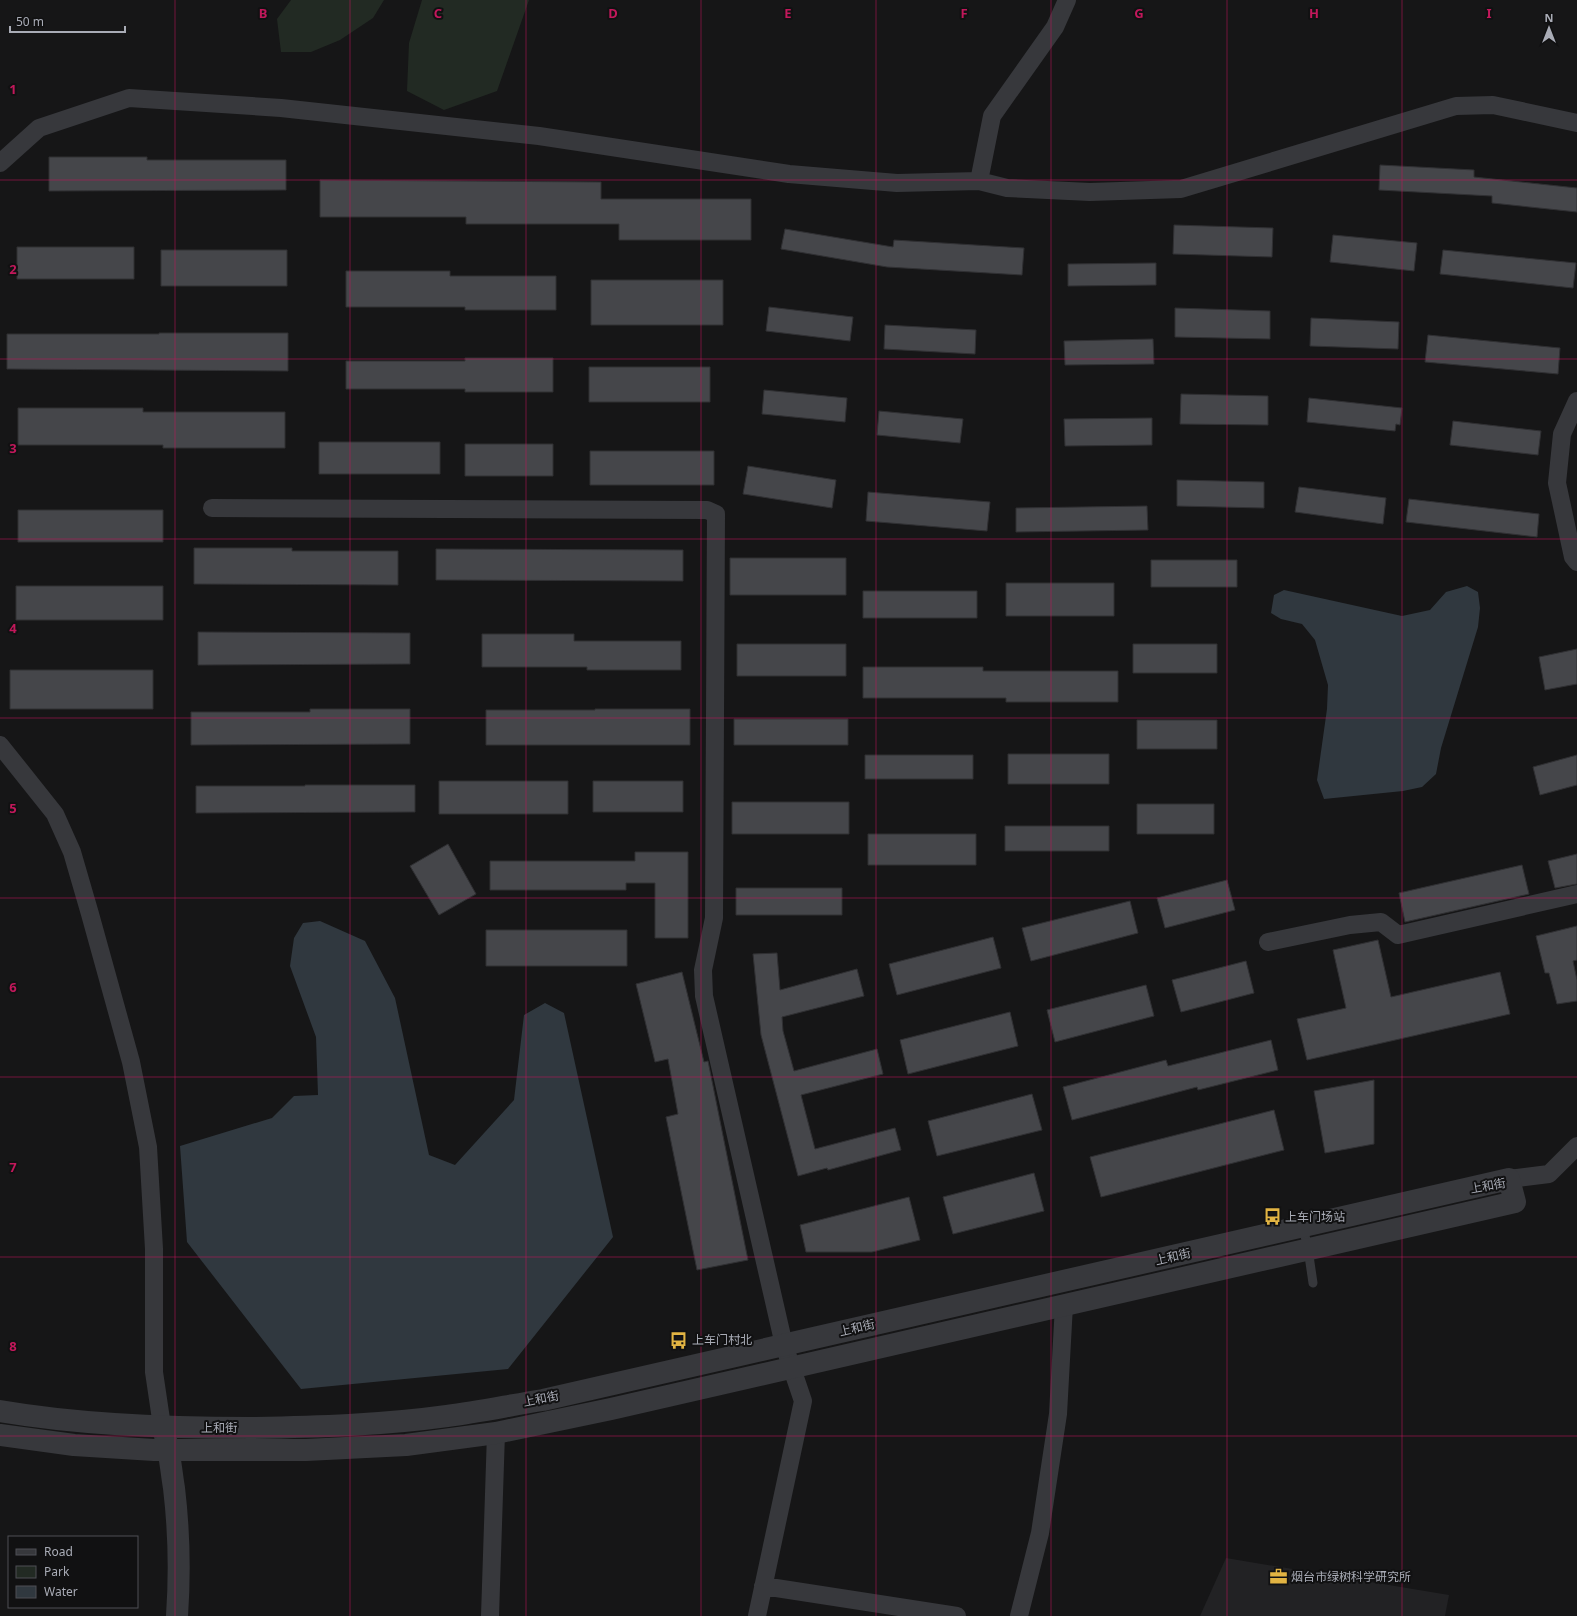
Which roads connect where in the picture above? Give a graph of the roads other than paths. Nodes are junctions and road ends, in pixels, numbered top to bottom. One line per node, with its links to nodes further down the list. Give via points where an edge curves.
1 (1067, 0): 4 (street, via 1055,27 992,116)
2 (1577, 123): 4 (street, via 1493,105 1456,106 1181,189 1090,192 1007,188)
3 (3, 157): 4 (street, via 39,128 129,98 281,108 539,136 788,174 897,183)
4 (979, 181)
5 (1577, 400): 7 (street, via 1562,434 1557,483 1573,557)
6 (212, 508): 17 (street, via 707,510 716,514 714,918 703,970 704,996)
7 (1577, 562)
8 (0, 745): 20 (street, via 54,814 72,852 131,1062 148,1147 154,1249 154,1372)
9 (1577, 894): 10 (street, via 1398,935 1381,922 1350,925)
10 (1268, 942)
11 (1577, 1146): 12 (street, via 1549,1174)
12 (1509, 1179): 13 (street, 上和街); 14 (street, 上和街, via 1515,1202)
13 (1303, 1227): 14 (lane); 17 (street, 上和街)
14 (1308, 1249): 15 (lane); 16 (street, 上和街)
15 (1313, 1284)
16 (1064, 1305): 18 (street, 上和街); 29 (street, via 1056,1422 1040,1532)
17 (784, 1345): 18 (street); 20 (street, 上和街, via 543,1400 447,1416 369,1425 192,1428)
18 (792, 1367): 21 (street, 上和街); 24 (street, via 803,1401)
19 (0, 1411): 20 (street, 上和街, via 85,1422)
20 (162, 1426): 23 (street)
21 (496, 1433): 23 (street, 上和街, via 406,1445 306,1450); 26 (street)
22 (0, 1435): 23 (street, 上和街, via 74,1445)
23 (169, 1450): 25 (street, via 178,1525)
24 (763, 1586): 27 (street); 28 (street)
25 (176, 1616)
26 (490, 1616)
27 (757, 1616)
28 (957, 1616)
29 (1019, 1616)

